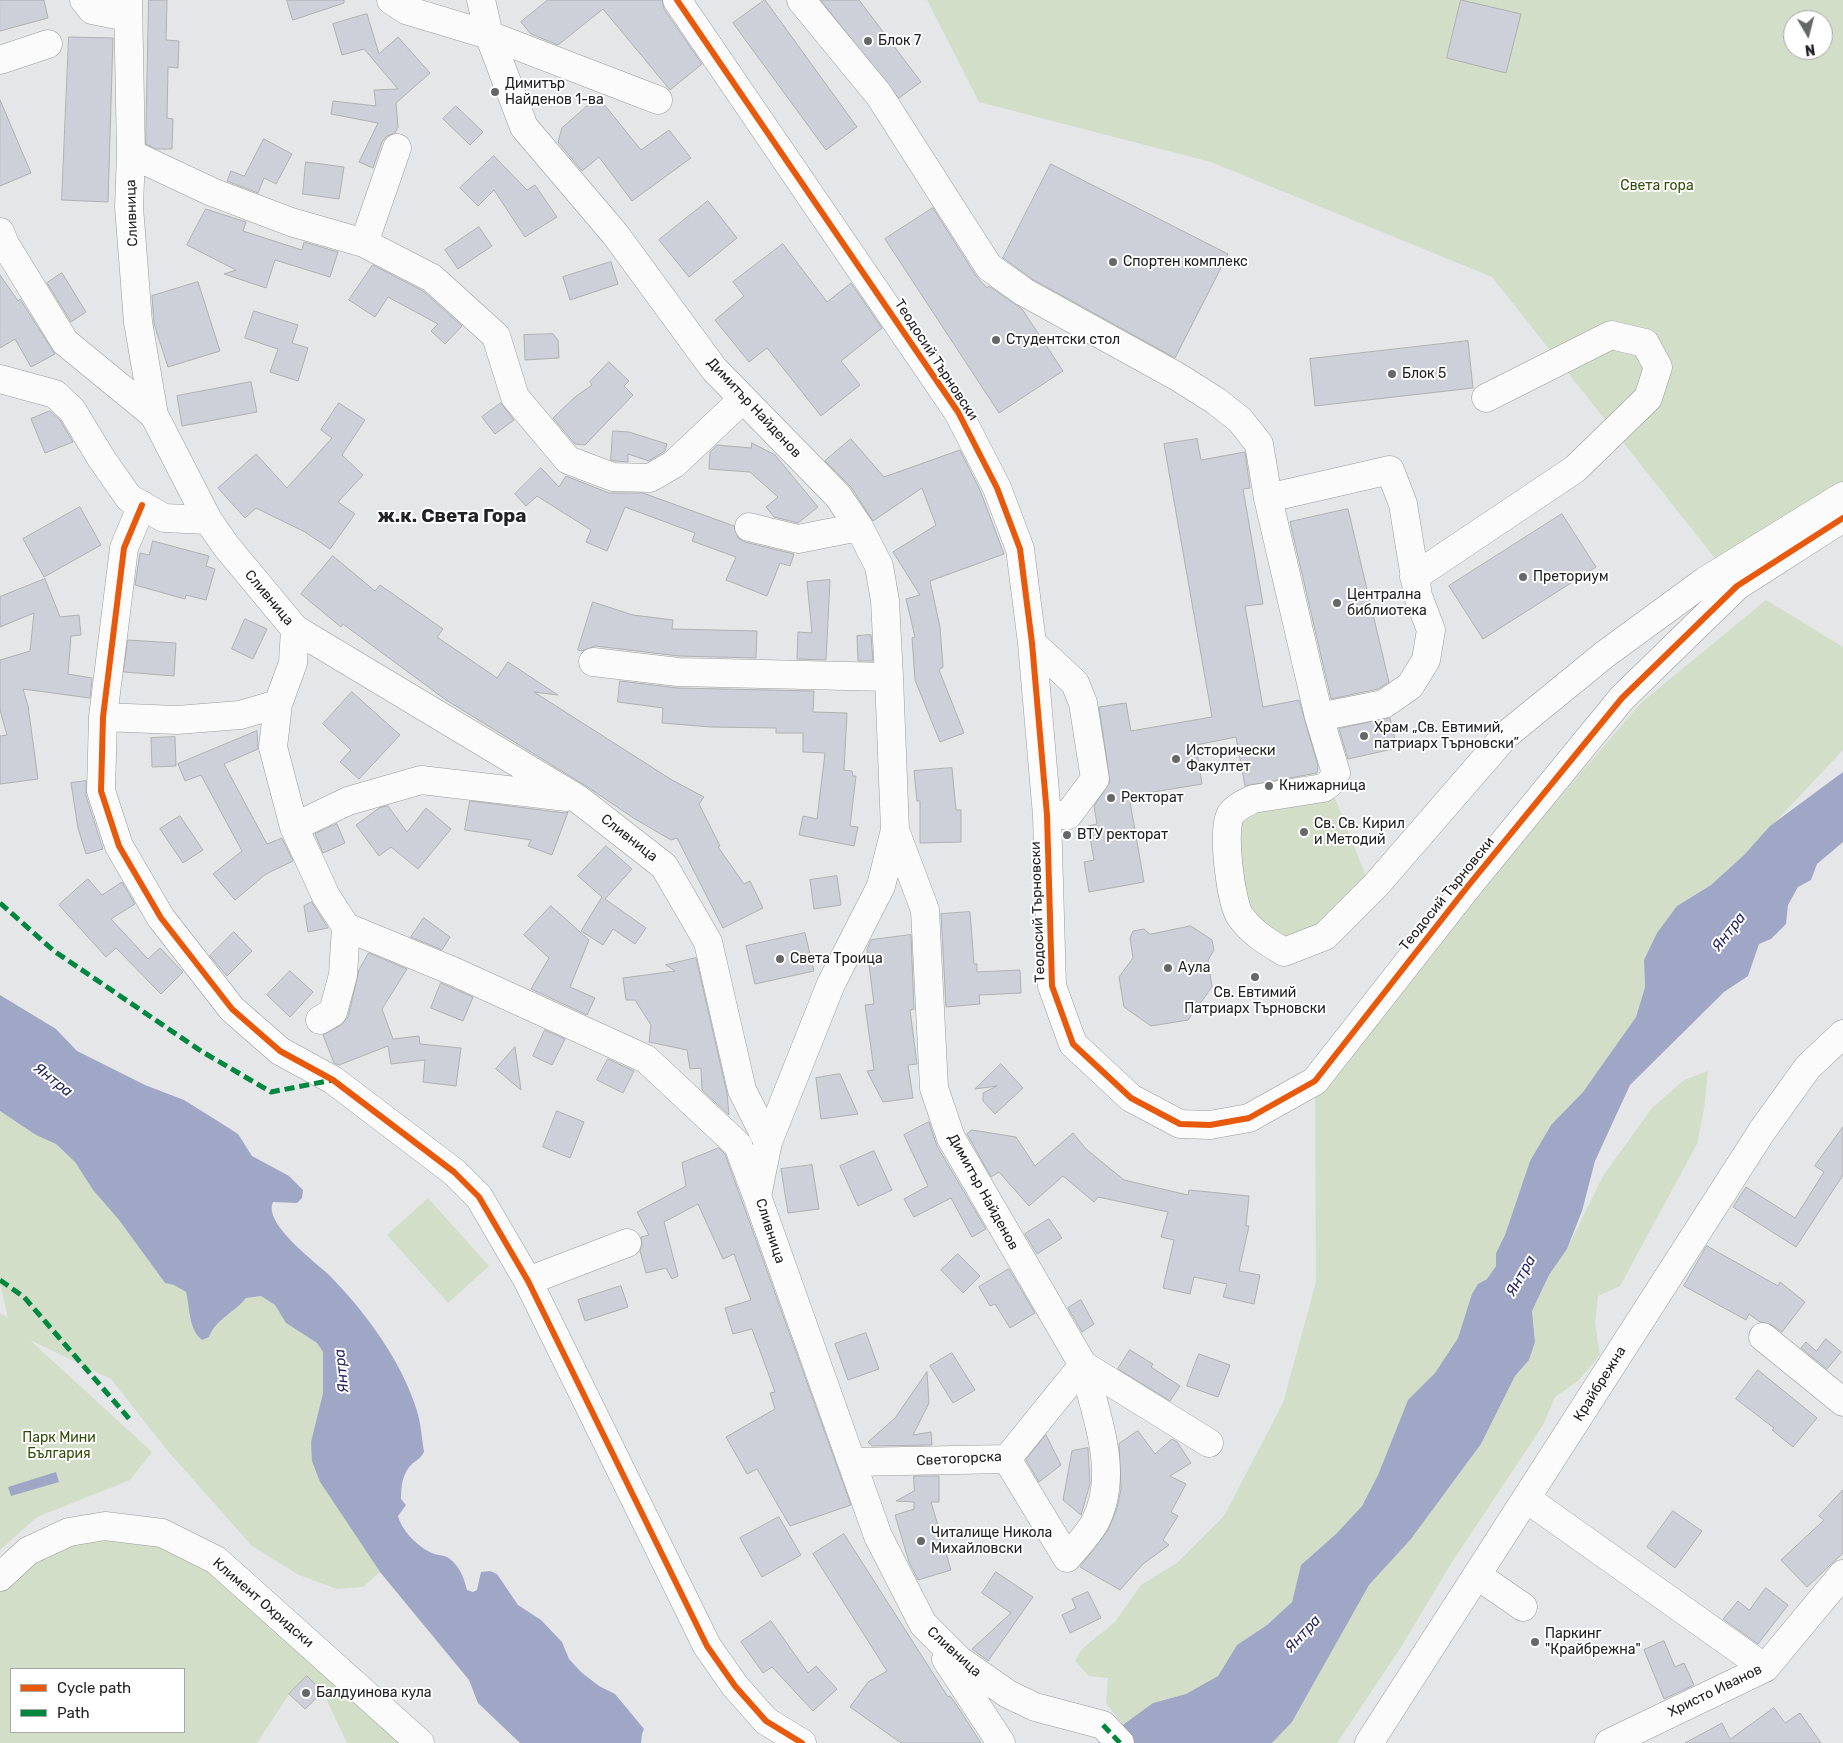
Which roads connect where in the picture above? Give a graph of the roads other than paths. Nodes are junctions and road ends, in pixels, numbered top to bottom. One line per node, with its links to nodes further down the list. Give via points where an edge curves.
1 (84, 0): 6 (street, via 92,10)
2 (391, 0): 7 (street, via 406,10)
3 (482, 0): 7 (street, Димитър Найденов)
4 (677, 0): 28 (street, Теодосий Търновски, via 958,412 997,488 1020,549)
5 (801, 0): 20 (street, via 879,95 990,267 1024,292 1178,377 1240,420 1259,444)
6 (127, 9): 12 (street, Сливница)
7 (489, 35): 10 (street); 17 (street, Димитър Найденов, via 524,127 615,234 714,369)
8 (48, 44): 9 (street)
9 (0, 60)
10 (658, 100)
11 (397, 148): 14 (street)
12 (131, 154): 14 (street, via 212,192 291,222); 18 (street, Сливница, via 129,207 138,322)
13 (0, 232): 18 (street, via 65,342)
14 (364, 243): 17 (street, via 432,278 496,336 515,397 568,460 613,477 650,478 674,464)
15 (0, 379): 21 (street, via 56,394 72,410 129,498)
16 (1486, 398): 26 (street, via 1612,335 1645,343 1658,367 1648,398 1576,469)
17 (743, 399): 25 (street, Димитър Найденов, via 838,496)
18 (154, 415): 23 (street, Сливница)
19 (1843, 496): 33 (street, via 1705,581 1604,655 1506,735 1376,885 1325,936 1284,952 1256,935 1238,914 1226,833 1231,813 1243,803 1323,788 1330,783 1336,773)
20 (1268, 498): 26 (street, via 1390,470 1403,504); 33 (street)
21 (142, 505): 23 (street, via 164,518); 32 (street, via 124,548)
22 (1843, 518): 35 (street, Теодосий Търновски, via 1737,586 1622,698 1468,886 1315,1081 1249,1118 1210,1125 1180,1124 1131,1098 1073,1044 1052,986)
23 (208, 520): 27 (street, Сливница)
24 (750, 527): 25 (street, via 798,538)
25 (859, 527): 30 (street, Димитър Найденов, via 879,566 885,600)
26 (1414, 577): 33 (street, via 1431,630 1426,660 1410,686 1384,704)
27 (295, 629): 31 (street, via 293,663); 34 (street, Сливница)
28 (1032, 643): 35 (street, Теодосий Търновски); 35 (street, via 1076,683 1083,703 1095,779 1068,815)
29 (593, 662): 30 (street, via 678,672)
30 (889, 677): 37 (street, Димитър Найденов)
31 (278, 704): 32 (street, via 240,715 186,719); 36 (street, via 273,747)
32 (103, 717): 44 (street, via 101,791 119,846 161,918 232,1009 256,1031 280,1051 332,1080 454,1172 479,1197)
33 (1319, 717)
34 (578, 799): 36 (street, via 421,780 348,801); 41 (street, Сливница, via 664,866 708,942 742,1090)
35 (1047, 816)
36 (294, 827): 38 (street, via 326,896)
37 (895, 830): 41 (street, Димитър Найденов, via 881,886 831,984); 46 (street, Димитър Найденов, via 925,910 934,1088 951,1138)
38 (346, 927): 39 (street, via 343,975 333,1012); 42 (street, via 455,972 646,1059 738,1146)
39 (320, 1020)
40 (1843, 1034): 51 (street, Крайбрежна, via 1808,1067 1762,1131)
41 (768, 1142): 42 (street, Сливница)
42 (757, 1196): 50 (street, Сливница)
43 (627, 1243): 44 (street)
44 (528, 1281): 61 (street, via 706,1646 766,1721)
45 (1763, 1337): 47 (street)
46 (1083, 1366): 48 (street); 49 (street, Светогорска); 49 (street, via 1105,1451 1104,1494 1094,1524 1067,1558)
47 (1838, 1388)
48 (1209, 1442)
49 (1007, 1459): 50 (street, Светогорска)
50 (852, 1462): 56 (street, Сливница, via 878,1536)
51 (1527, 1499): 53 (street, Крайбрежна); 57 (street)
52 (1843, 1574): 57 (street, Христо Иванов)
53 (1478, 1576): 55 (street); 62 (street, Крайбрежна)
54 (0, 1577): 60 (street, Климент Охридски, via 28,1551 69,1532 105,1526 162,1533 216,1560)
55 (1523, 1607)
56 (923, 1624): 58 (street, Сливница, via 959,1660 1008,1694); 59 (street)
57 (1765, 1668): 63 (street, Христо Иванов)
58 (1111, 1734)
59 (995, 1741)
60 (420, 1743)
61 (802, 1743)
62 (1369, 1743)
63 (1609, 1743)

